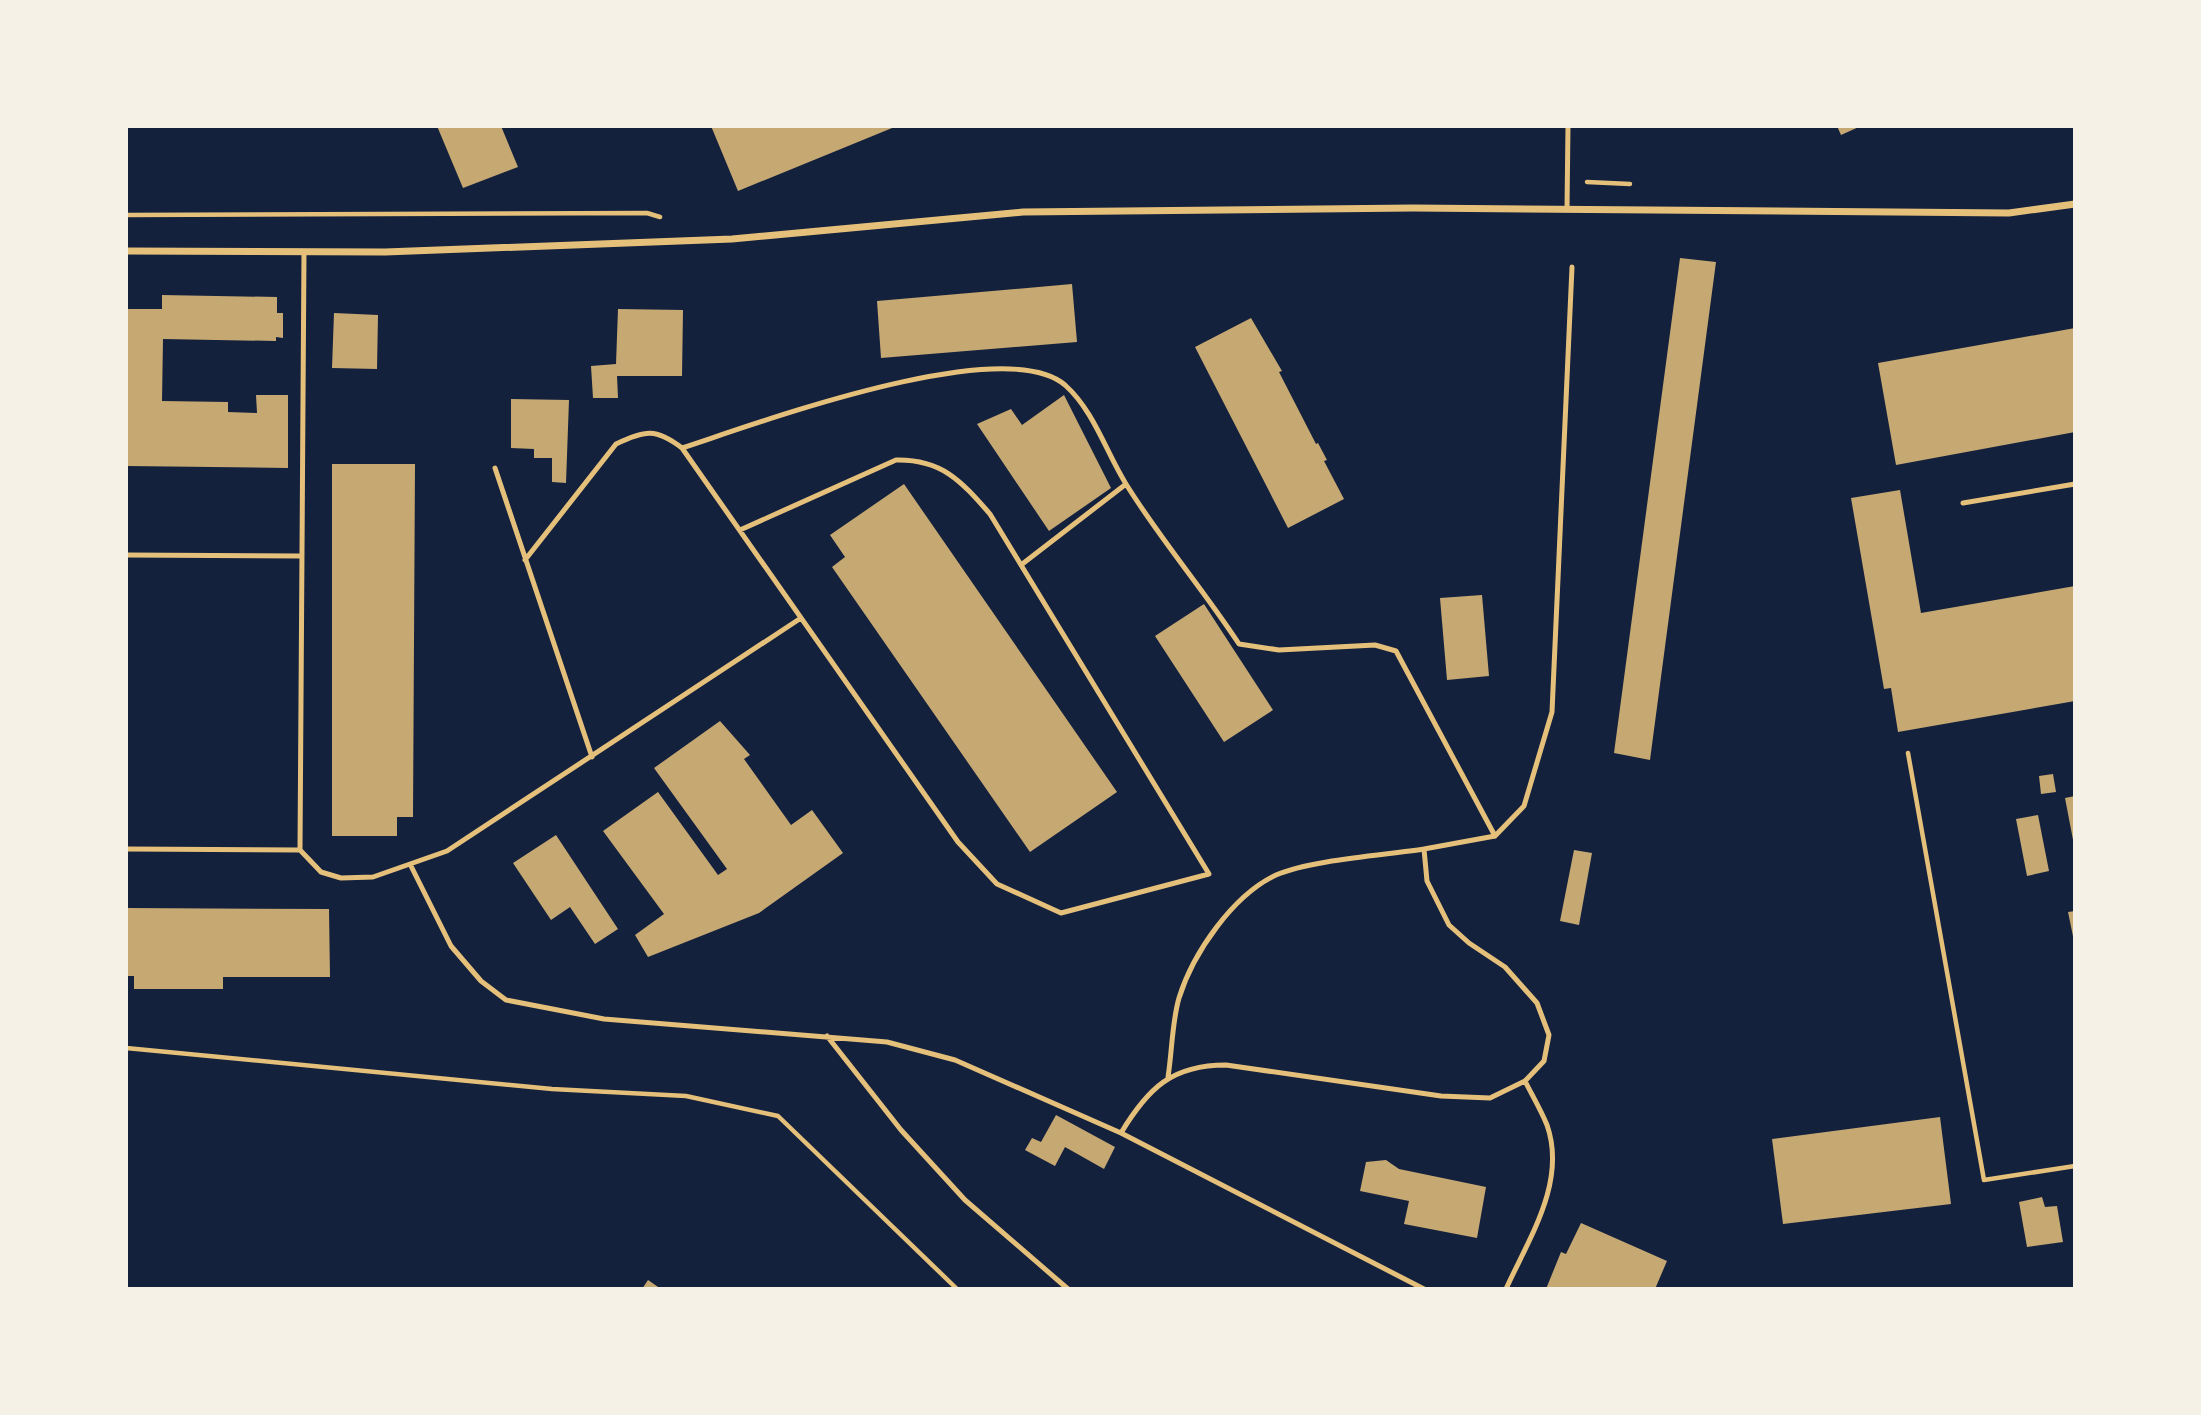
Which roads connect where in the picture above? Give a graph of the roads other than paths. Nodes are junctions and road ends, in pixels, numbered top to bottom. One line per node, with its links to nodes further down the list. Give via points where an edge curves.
1 (1568, 126): 3 (lane)
2 (2075, 204): 3 (street, via 2009,213)
3 (1567, 209): 5 (street, via 1023,212 732,239)
4 (126, 251): 5 (street)
5 (304, 252): 14 (lane)
6 (1572, 267): 19 (lane, via 1552,712 1524,806)
7 (682, 448): 9 (lane, via 863,390 964,371 1012,370 1048,374 1065,386 1088,413); 12 (lane); 15 (lane, via 664,434 635,435 616,444)
8 (495, 468): 15 (lane)
9 (1126, 484): 16 (lane); 19 (lane, via 1239,644 1279,650 1375,645 1396,651)
10 (2075, 484): 11 (lane)
11 (1963, 503)
12 (740, 530): 16 (lane, via 896,460 921,459 964,484 990,514); 17 (lane)
13 (126, 555): 14 (lane)
14 (302, 556): 21 (lane)
15 (525, 559): 18 (lane)
16 (1021, 565): 17 (lane, via 1209,874 1061,913 997,884 958,842)
17 (801, 618): 18 (lane)
18 (592, 757): 23 (lane, via 488,826)
19 (1495, 836): 22 (lane)
20 (126, 849): 21 (lane)
21 (300, 849): 23 (lane, via 321,872 341,878 373,877)
22 (1424, 849): 25 (lane, via 1307,867 1278,874 1251,889 1226,914 1179,998); 26 (lane, via 1427,881 1449,925 1505,967 1537,1003 1549,1035 1544,1061)
23 (411, 866): 24 (lane, via 452,946 481,981 506,1000 604,1019)
24 (826, 1035): 27 (lane, via 887,1042 955,1060); 28 (lane, via 901,1130 965,1200)
25 (1168, 1077): 26 (lane, via 1199,1065 1226,1065 1441,1096 1490,1098); 27 (lane, via 1140,1101)
26 (1525, 1081): 30 (lane, via 1547,1126 1553,1154 1550,1190)
27 (1121, 1133): 29 (lane)
28 (1068, 1289)
29 (1424, 1289)
30 (1506, 1289)

